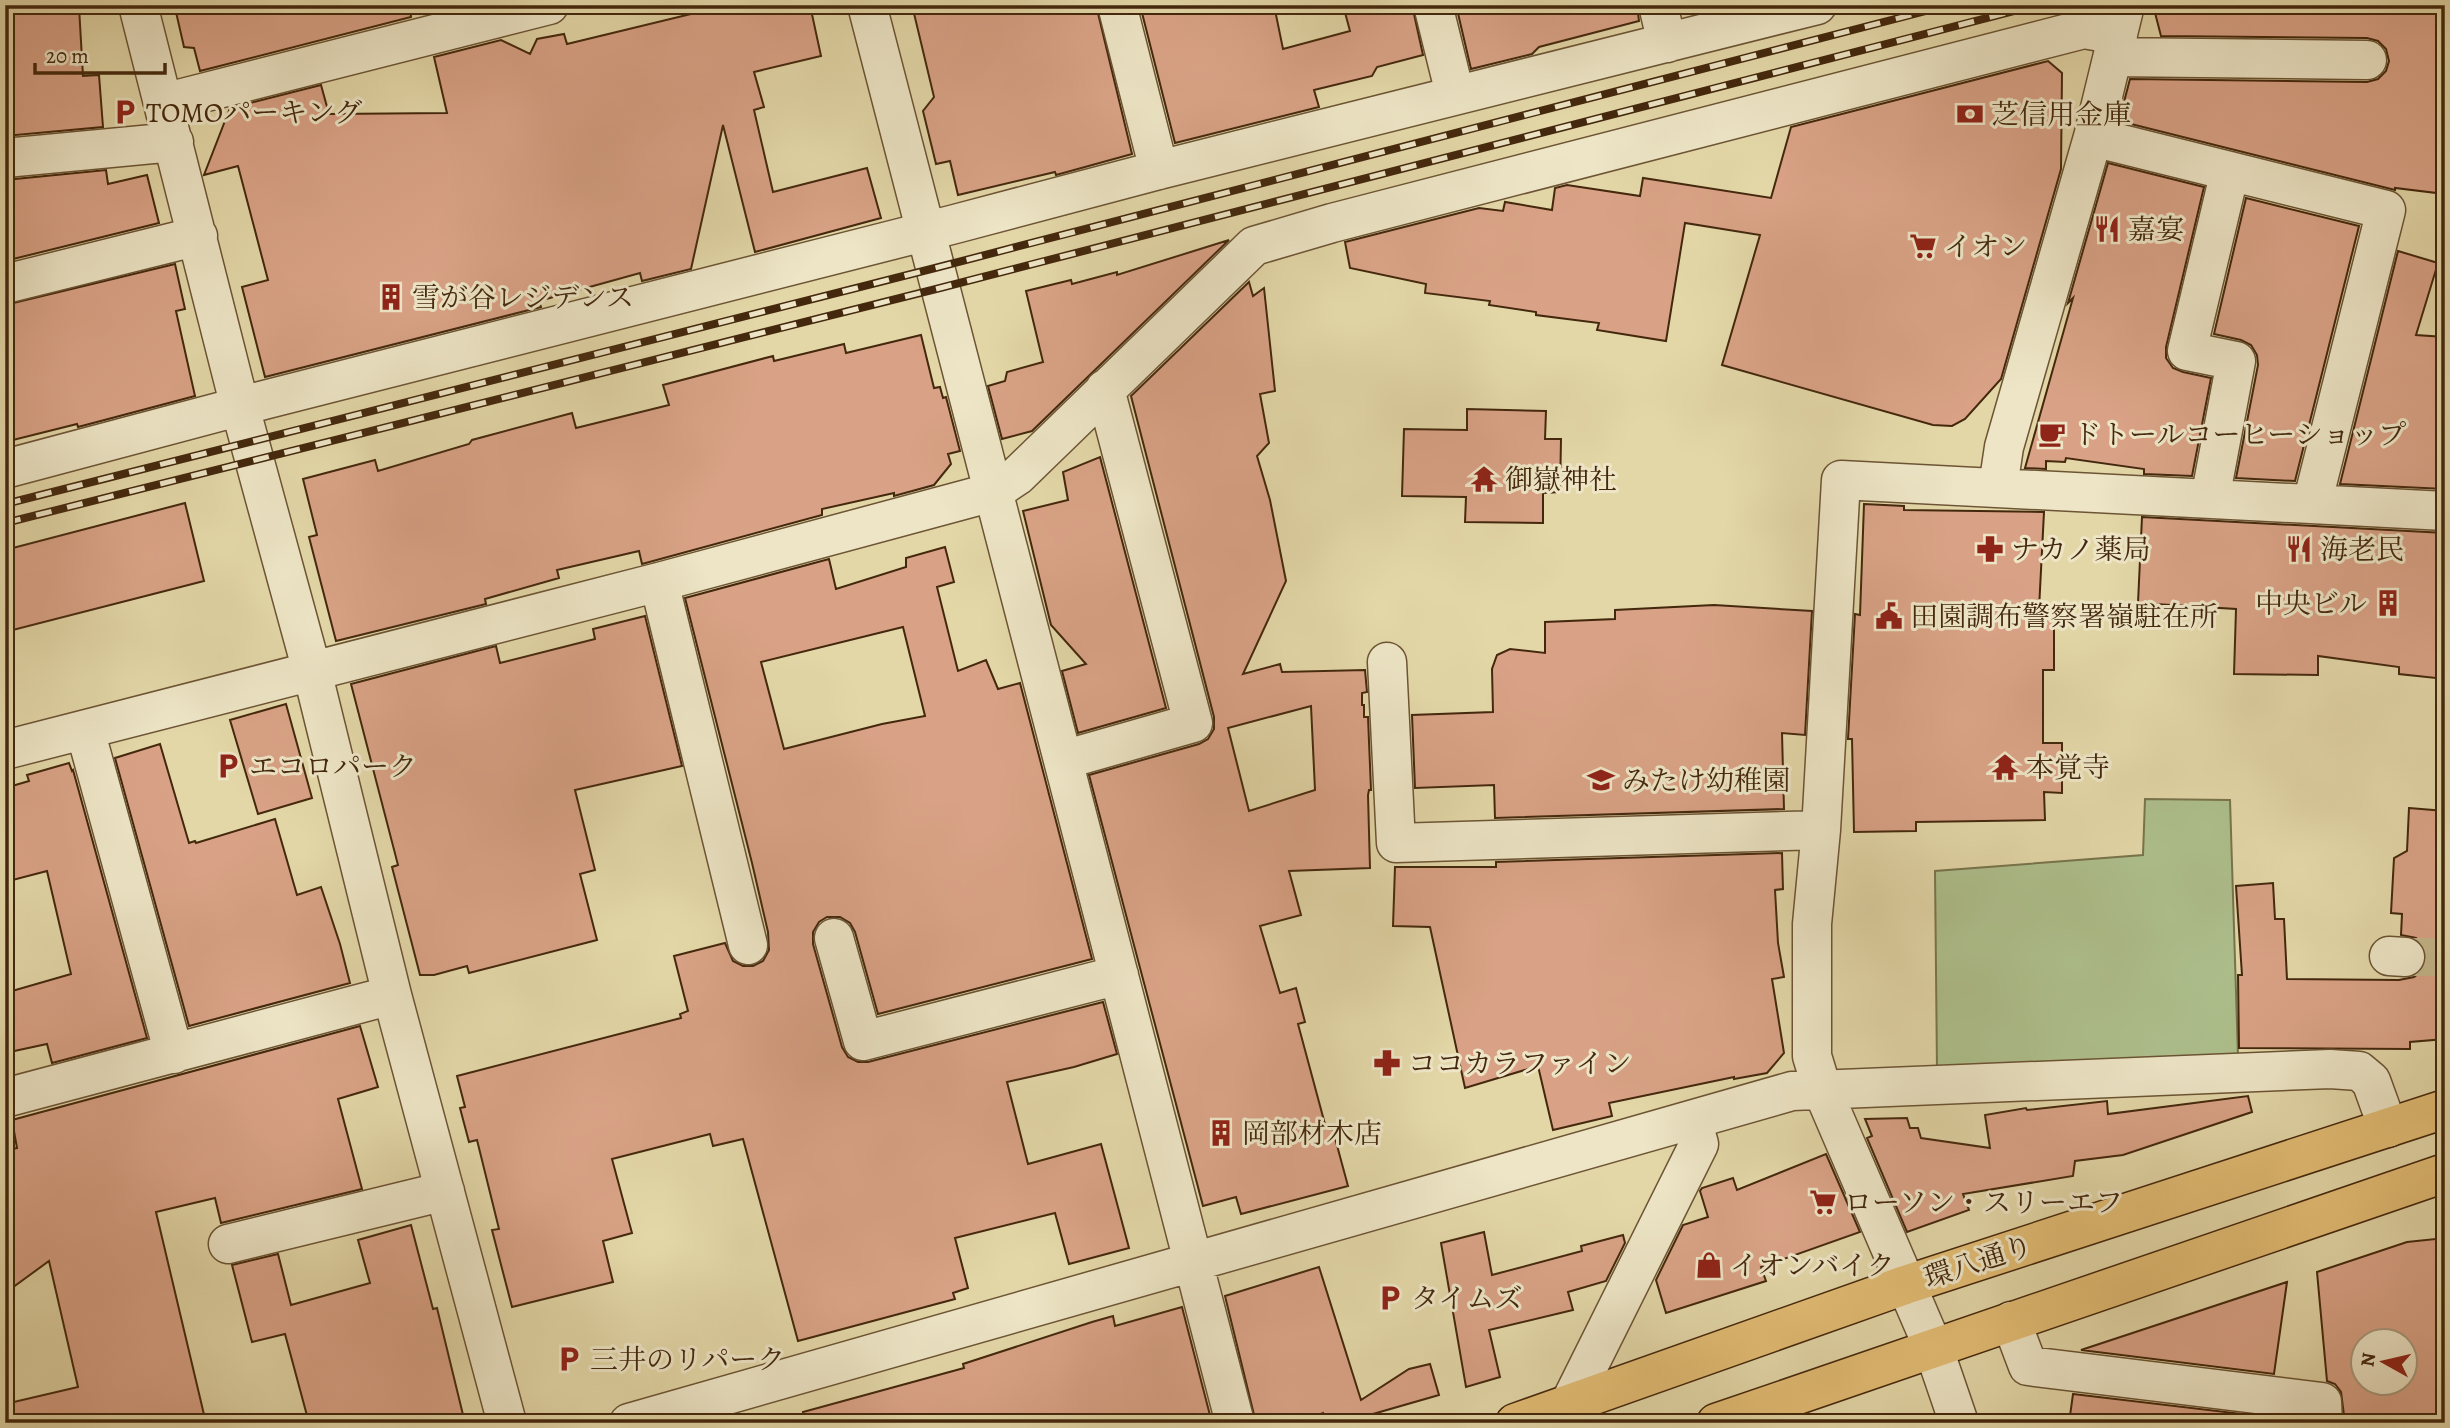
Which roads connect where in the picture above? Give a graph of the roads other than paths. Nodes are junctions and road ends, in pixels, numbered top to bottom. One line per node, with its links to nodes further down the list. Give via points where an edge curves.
1 (138, 5): 13 (street)
2 (549, 5): 13 (street)
3 (867, 5): 19 (street)
4 (1117, 5): 17 (street)
5 (1433, 5): 12 (street)
6 (1658, 5): 10 (street)
7 (1817, 5): 8 (street)
8 (1776, 10): 10 (street)
9 (2119, 33): 11 (street); 14 (street); 22 (street, via 2084,29 1254,246)
10 (1668, 43): 12 (street)
11 (2367, 60)
12 (1455, 94): 17 (street)
13 (163, 103): 15 (street)
14 (2093, 137): 18 (street); 25 (street, via 2004,447)
15 (174, 142): 16 (street); 20 (street)
16 (5, 158)
17 (1159, 170): 19 (street)
18 (2230, 171): 27 (street, via 2187,351 2236,362); 28 (street, via 2386,210)
19 (925, 232): 23 (street); 26 (street)
20 (198, 236): 21 (street); 23 (street)
21 (5, 284)
22 (1105, 389): 26 (street, via 1017,476); 35 (street, via 1193,723)
23 (240, 407): 24 (street); 32 (street)
24 (5, 470)
25 (1998, 487): 27 (street); 36 (street, via 1841,480)
26 (993, 492): 30 (street); 35 (street)
27 (2210, 499): 28 (street)
28 (2312, 504): 29 (street)
29 (2445, 512)
30 (659, 582): 32 (street); 38 (street)
31 (1387, 662): 36 (street, via 1396,843)
32 (313, 671): 33 (street); 40 (street)
33 (85, 730): 34 (street); 41 (street)
34 (5, 750)
35 (1063, 760): 39 (street)
36 (1821, 830): 42 (street, via 1812,924 1812,1056)
37 (834, 938): 39 (street, via 863,1041)
38 (748, 945)
39 (1119, 975): 50 (street)
40 (392, 995): 41 (street); 48 (street)
41 (174, 1054): 43 (street)
42 (1822, 1089): 45 (street, via 1792,1091); 46 (street, via 2330,1069 2359,1071 2371,1081); 51 (street)
43 (5, 1098)
44 (2445, 1109): 46 (main road, 環八通り)
45 (1692, 1120): 50 (street); 54 (street, via 1699,1144)
46 (2388, 1128): 51 (main road, 環八通り)
47 (2445, 1173): 52 (main road)
48 (445, 1191): 49 (street); 55 (street)
49 (228, 1244)
50 (1194, 1262): 56 (street); 57 (street)
51 (1905, 1285): 53 (street); 54 (main road, 環八通り)
52 (2011, 1321): 53 (main road); 61 (street, via 2028,1366 2322,1402)
53 (1933, 1347): 59 (main road); 60 (street)
54 (1569, 1405): 58 (main road, 環八通り)
55 (507, 1423)
56 (629, 1423)
57 (1236, 1423)
58 (1515, 1423)
59 (1716, 1423)
60 (1959, 1423)
61 (2323, 1423)

